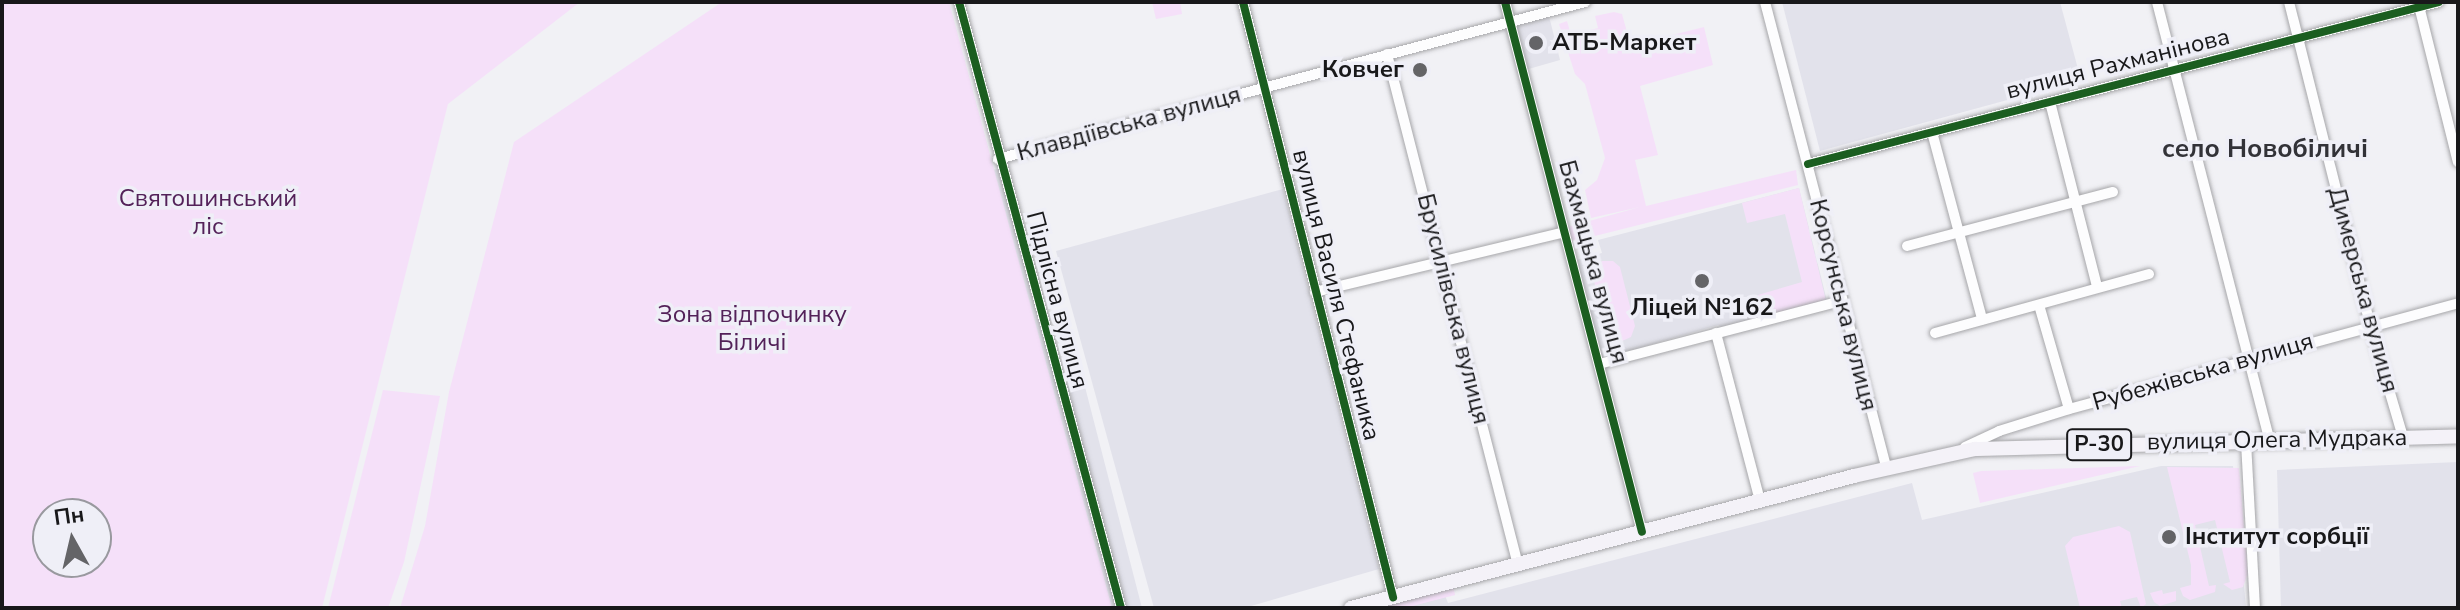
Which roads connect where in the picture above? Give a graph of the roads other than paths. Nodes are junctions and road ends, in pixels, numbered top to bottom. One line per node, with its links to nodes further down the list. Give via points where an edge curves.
1 (959, 2): 17 (street, Підлісна вулиця)
2 (1243, 2): 14 (street, вулиця Василя Стефаника)
3 (1505, 2): 10 (street, Бахмацька вулиця)
4 (1585, 2): 10 (street, Клавдіївська вулиця)
5 (1765, 2): 19 (street, Корсунська вулиця)
6 (2157, 2): 13 (street)
7 (2289, 2): 11 (street, Димерська вулиця)
8 (2439, 2): 9 (street, вулиця Рахманінова)
9 (2418, 5): 11 (street, вулиця Рахманінова); 18 (street)
10 (1510, 21): 12 (street, Клавдіївська вулиця); 22 (street, Бахмацька вулиця)
11 (2299, 38): 13 (street, вулиця Рахманінова); 33 (street, Димерська вулиця)
12 (1387, 54): 14 (street, Клавдіївська вулиця); 25 (street, Брусилівська вулиця)
13 (2174, 70): 15 (street, вулиця Рахманінова); 36 (street)
14 (1263, 88): 17 (street, Клавдіївська вулиця); 28 (street, вулиця Василя Стефаника)
15 (2050, 102): 16 (street, вулиця Рахманінова); 21 (street)
16 (1932, 132): 19 (street, вулиця Рахманінова); 23 (street)
17 (998, 159): 49 (street, Підлісна вулиця)
18 (2458, 162)
19 (1808, 164): 29 (street, Корсунська вулиця)
20 (2113, 192): 21 (street)
21 (2076, 202): 23 (street); 27 (street)
22 (1564, 232): 25 (street); 37 (street, Бахмацька вулиця)
23 (1959, 233): 24 (street); 32 (street)
24 (1907, 246)
25 (1443, 263): 28 (street); 47 (street, Брусилівська вулиця)
26 (2149, 274): 27 (street)
27 (2097, 287): 31 (street)
28 (1315, 292): 48 (street, вулиця Василя Стефаника)
29 (1840, 301): 34 (street); 44 (street, Корсунська вулиця)
30 (2458, 303): 33 (street, Рубежівська вулиця)
31 (2039, 305): 32 (street); 38 (street)
32 (1982, 319): 35 (street)
33 (2370, 325): 36 (street, Рубежівська вулиця); 40 (street, Димерська вулиця)
34 (1716, 333): 37 (street); 45 (street)
35 (1935, 333)
36 (2247, 359): 38 (street, Рубежівська вулиця); 41 (street)
37 (1599, 364): 46 (street, Бахмацька вулиця)
38 (2069, 409): 43 (street, Рубежівська вулиця, via 1999,431)
39 (2458, 436): 40 (main road, вулиця Олега Мудрака / Р-30)
40 (2403, 437): 41 (main road, вулиця Олега Мудрака / Р-30)
41 (2270, 441): 42 (main road, вулиця Олега Мудрака / Р-30)
42 (2246, 442): 43 (main road, вулиця Олега Мудрака / Р-30, via 1997,446); 51 (street)
43 (1953, 453): 44 (main road, Р-30)
44 (1886, 468): 45 (main road, Р-30)
45 (1760, 501): 46 (main road, Р-30)
46 (1642, 532): 47 (main road, Р-30)
47 (1518, 565): 48 (main road, Р-30)
48 (1393, 597): 50 (main road, Р-30)
49 (1121, 608)
50 (1351, 608)
51 (2255, 608)

